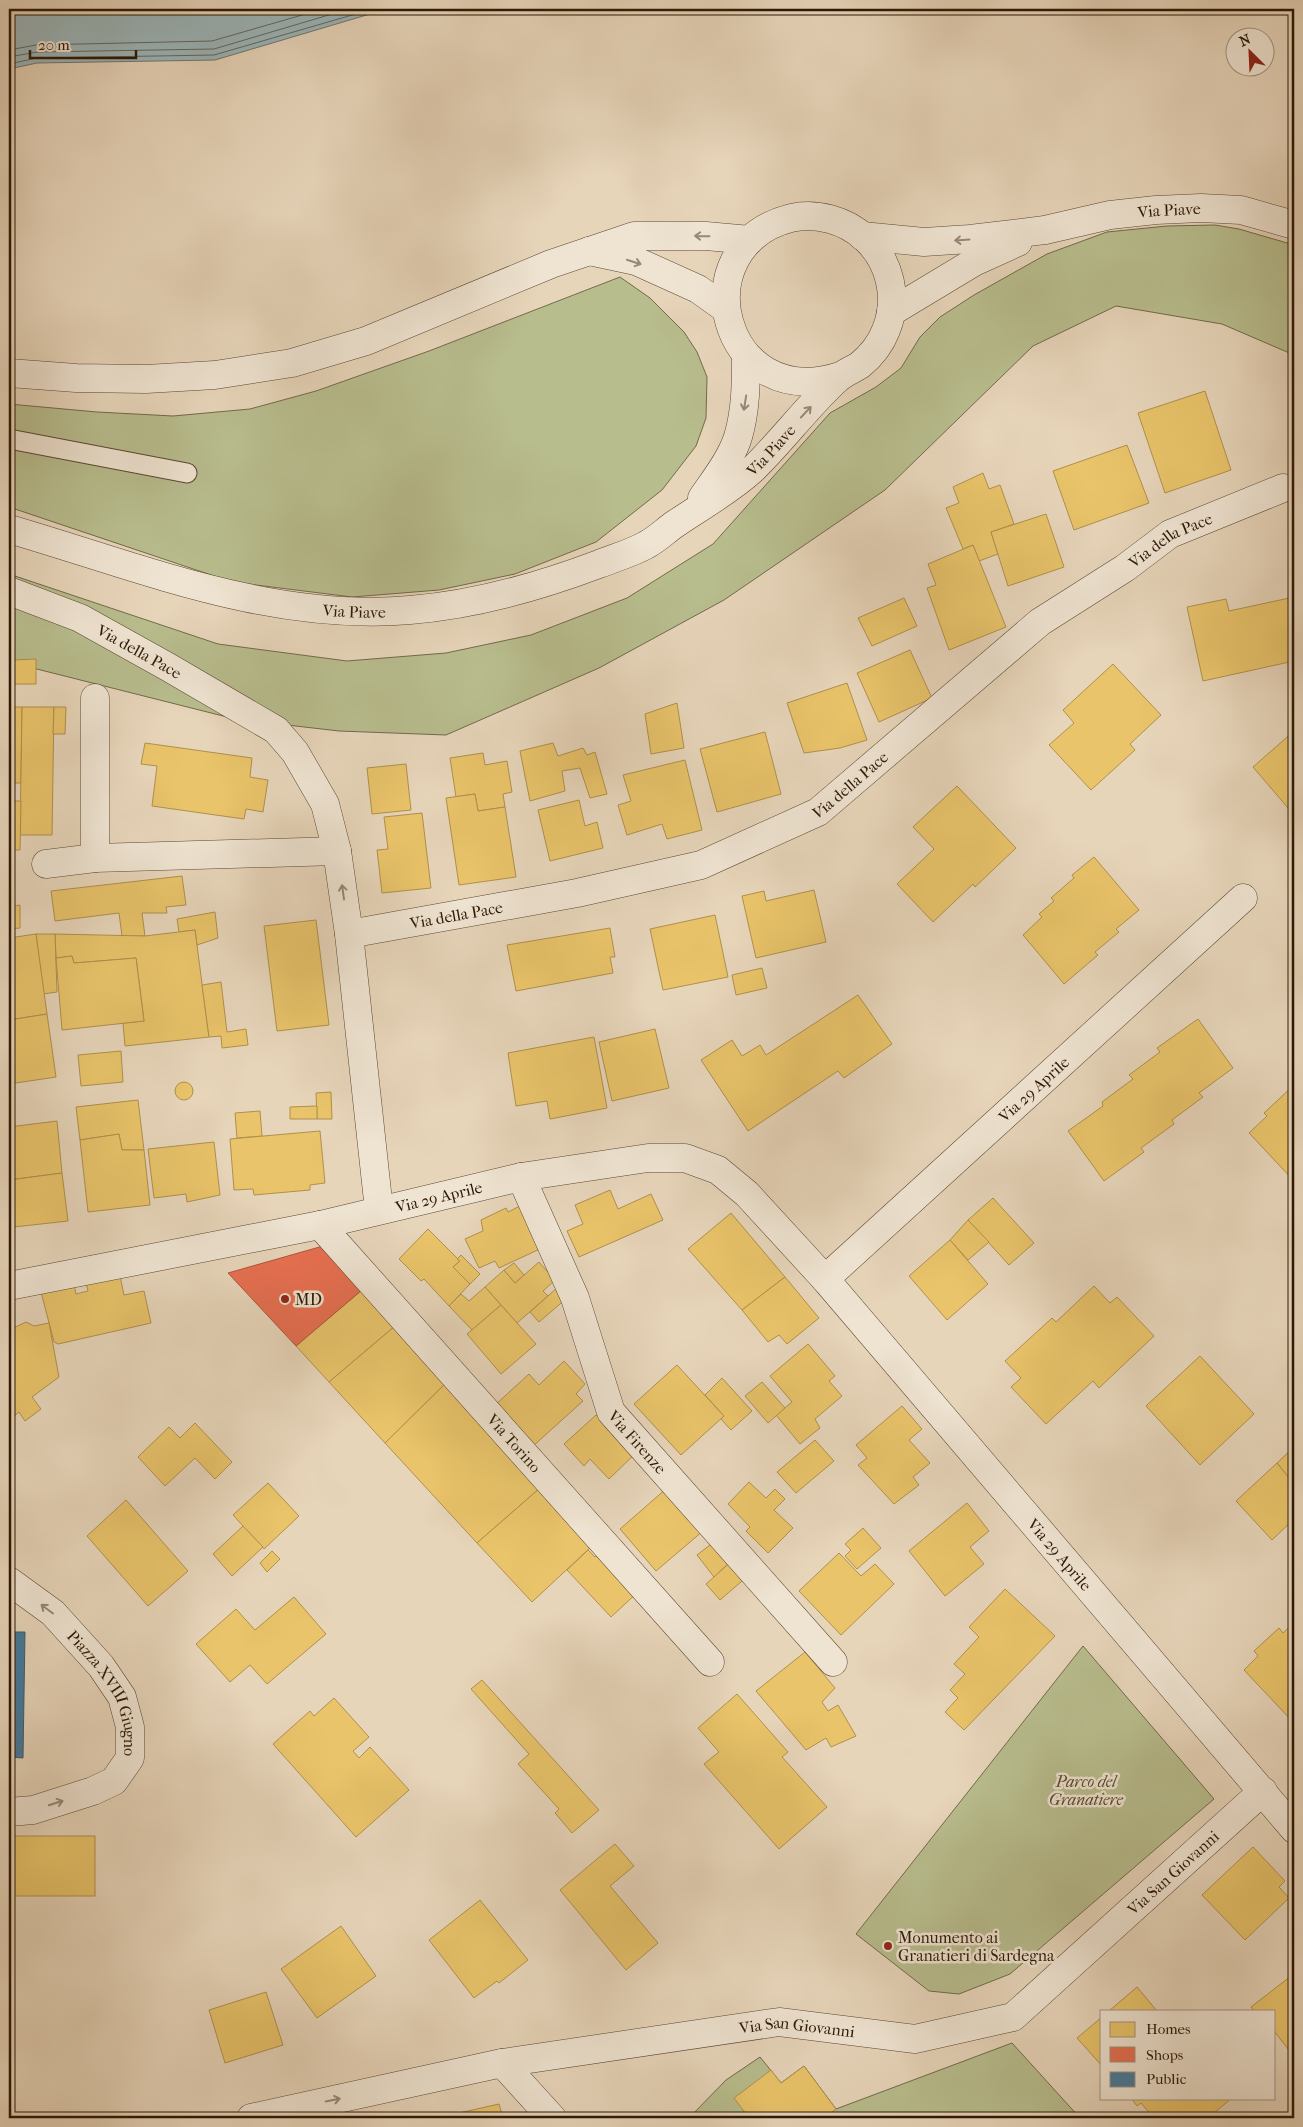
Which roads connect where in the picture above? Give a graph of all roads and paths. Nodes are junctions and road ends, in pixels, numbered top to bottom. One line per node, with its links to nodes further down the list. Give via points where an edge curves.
1 (1294, 225): 2 (street, Via Piave, via 1241,210 1201,208 1110,215)
2 (1045, 230): 3 (street, Via Piave, one-way to 3, via 924,242); 7 (street, Via Piave, via 974,262)
3 (862, 236): 4 (street, via 845,224 804,216 772,225); 7 (street, via 877,252 887,270 892,291)
4 (750, 240): 5 (street, one-way to 5, via 634,236); 6 (street, via 730,273)
5 (587, 250): 6 (street, one-way to 6, via 636,261 698,289); 9 (street, via 366,342 292,363 215,375 146,378 76,378)
6 (726, 309): 8 (street, via 736,340)
7 (891, 312): 10 (street, via 885,333 873,351 858,366)
8 (746, 355): 10 (street, via 768,372 792,381 819,382); 14 (street, Via Piave, one-way to 14, via 746,400 738,438 719,474)
9 (9, 373)
10 (840, 376): 14 (street, Via Piave, one-way to 10, via 750,472)
11 (9, 439): 12 (lane)
12 (187, 472)
13 (1283, 488): 22 (street, Via della Pace, via 1170,534 1125,568 1040,622 818,812 701,865 577,892)
14 (691, 513): 15 (street, Via Piave, via 645,546 575,573 497,597 409,610 335,611 272,604 190,586)
15 (9, 529)
16 (9, 591): 18 (street, Via della Pace, via 80,618 276,730 295,752 325,804)
17 (95, 698): 19 (street)
18 (337, 850): 19 (street); 22 (street, Via della Pace, one-way to 18)
19 (95, 858): 20 (street)
20 (46, 864)
21 (1243, 898): 26 (street, Via 29 Aprile)
22 (349, 934): 24 (street, Via della Pace)
23 (521, 1177): 24 (street, Via 29 Aprile); 26 (street, Via 29 Aprile, via 648,1158 685,1158 718,1170 747,1194); 30 (street, Via Firenze, via 576,1298 611,1412)
24 (379, 1210): 25 (street, Via 29 Aprile)
25 (320, 1225): 27 (street, Via 29 Aprile); 29 (street, Via Torino)
26 (825, 1279): 31 (street, Via 29 Aprile)
27 (9, 1286)
28 (9, 1581): 32 (street, Piazza XVIII Giugno, one-way to 28, via 33,1810 93,1791 114,1781 130,1758 130,1727 122,1697 100,1666 53,1613)
29 (710, 1662)
30 (833, 1662)
31 (1263, 1792): 33 (street, Via 29 Aprile); 34 (street, Via San Giovanni, via 1013,2017 915,2038 779,2022)
32 (9, 1812)
33 (1294, 1829)
34 (502, 2063): 35 (street, Via San Giovanni, one-way to 34); 36 (street)
35 (251, 2118)
36 (552, 2118)

